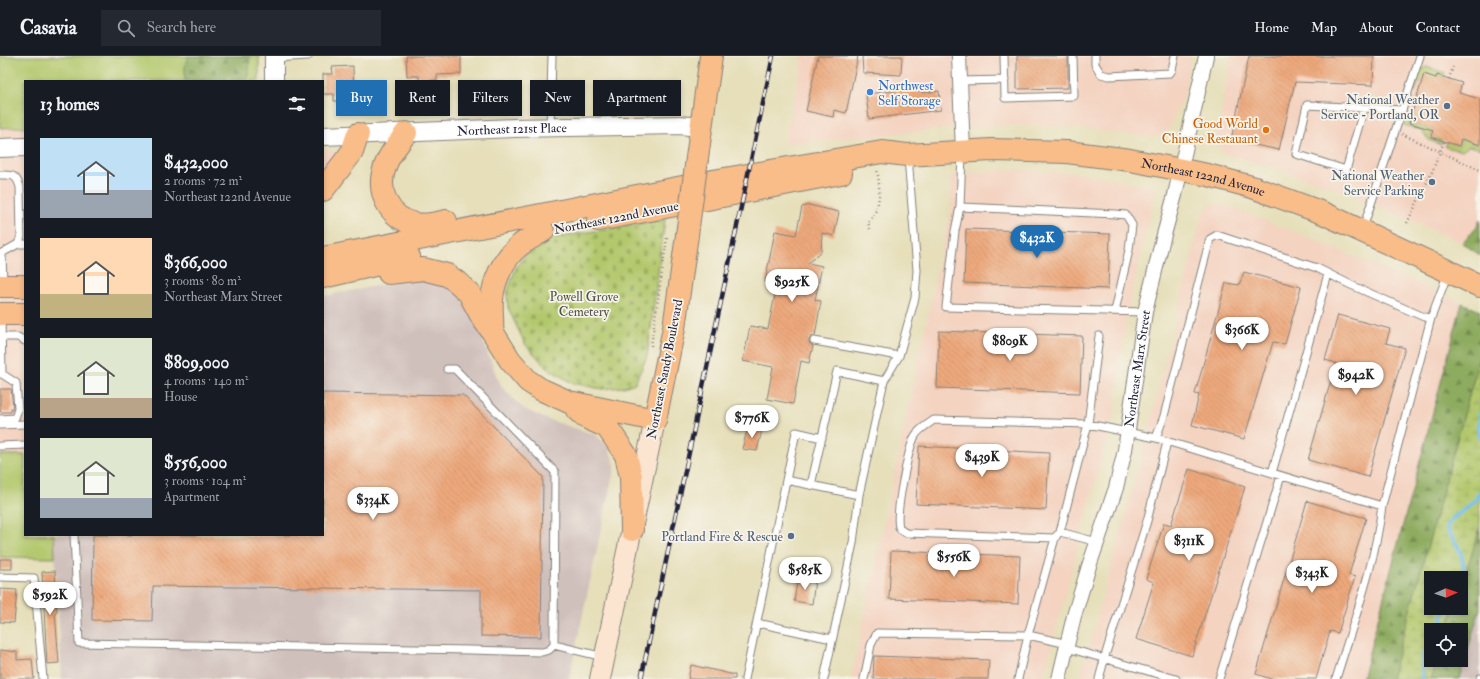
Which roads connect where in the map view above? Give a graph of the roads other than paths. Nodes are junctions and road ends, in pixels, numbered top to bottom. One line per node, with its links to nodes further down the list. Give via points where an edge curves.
1 (308, 56): 11 (lane)
2 (552, 56): 18 (lane)
3 (711, 56): 17 (main road, Northeast Sandy Boulevard)
4 (959, 56): 14 (street)
5 (1004, 56): 13 (lane)
6 (1073, 56): 13 (lane, via 1074,96 1005,98)
7 (1096, 56): 8 (lane, via 1095,64 1101,74 1109,76 1170,73)
8 (1175, 56)
9 (1206, 56): 26 (street, Northeast Marx Street)
10 (1420, 56): 16 (lane)
11 (274, 57): 12 (street)
12 (274, 80)
13 (1005, 80): 14 (lane)
14 (960, 81): 24 (street)
15 (1364, 108): 15 (lane, via 1307,105 1296,154 1346,170); 16 (lane)
16 (1402, 110): 31 (lane)
17 (701, 127): 18 (street, Northeast 121st Place, via 679,125); 60 (main road, Northeast Sandy Boulevard, bridge, via 697,158 678,236 674,328)
18 (550, 128): 19 (street, Northeast 121st Place)
19 (406, 133): 20 (street, Northeast 121st Place); 30 (main road, via 386,164 382,178 388,205 395,215 417,224 457,220)
20 (358, 134): 21 (street, Northeast 121st Place); 28 (main road, via 352,152)
21 (324, 136)
22 (24, 147): 23 (street)
23 (0, 148)
24 (962, 151): 25 (main road, Northeast 122nd Avenue); 26 (main road, Northeast 122nd Avenue, via 1067,152); 29 (lane)
25 (907, 155): 30 (main road, Northeast 122nd Avenue, via 882,152 842,158); 32 (main road, Northeast 122nd Avenue, via 883,166); 54 (lane, via 917,270 915,298)
26 (1181, 169): 31 (main road, Northeast 122nd Avenue, via 1259,190 1323,212); 44 (street, Northeast Marx Street)
27 (0, 175): 33 (lane, via 13,175 18,180)
28 (324, 189)
29 (960, 207): 43 (lane, via 1126,216 1132,225); 43 (lane, via 946,307)
30 (486, 226): 35 (main road, Northeast 122nd Avenue)
31 (1362, 230): 37 (main road, Northeast 122nd Avenue)
32 (543, 231): 36 (main road, Northeast 122nd Avenue); 48 (main road, via 519,246 500,270 492,300)
33 (22, 244): 34 (lane)
34 (1, 254): 40 (lane)
35 (324, 258)
36 (358, 268): 39 (main road, Northeast 122nd Avenue); 48 (main road, via 386,274 423,269 447,275 469,293 483,320)
37 (1449, 271): 42 (main road, Northeast 122nd Avenue); 47 (lane)
38 (1328, 274): 47 (lane, via 1395,305); 66 (lane, via 1225,237 1217,235 1210,239); 70 (lane)
39 (324, 277)
40 (2, 286): 41 (main road)
41 (24, 286)
42 (1480, 286)
43 (1115, 311): 44 (lane)
44 (1145, 312): 64 (street, Northeast Marx Street)
45 (0, 314): 46 (main road); 50 (lane)
46 (24, 314)
47 (1431, 318): 75 (lane)
48 (492, 331): 58 (main road, via 510,360 528,381)
49 (1099, 336): 62 (lane)
50 (1, 337): 51 (lane, via 18,337); 53 (lane)
51 (24, 340)
52 (814, 341): 54 (lane)
53 (1, 355): 56 (lane)
54 (899, 356): 57 (lane)
55 (447, 369): 84 (lane, via 455,369 555,472)
56 (1, 374): 59 (lane, via 16,383 18,409 15,418)
57 (884, 381): 65 (lane, via 837,371); 74 (lane)
58 (569, 402): 60 (main road); 76 (main road, via 586,417 608,427 626,455 631,477)
59 (0, 419)
60 (655, 420): 76 (main road, Northeast Sandy Boulevard)
61 (24, 424): 63 (lane)
62 (1088, 424): 64 (lane); 77 (lane); 77 (lane, via 934,420 915,434 908,456 899,519 901,530 906,533)
63 (0, 425)
64 (1128, 432): 66 (lane); 79 (street, Northeast Marx Street, via 1116,488)
65 (822, 438): 72 (lane, via 796,432); 73 (lane)
66 (1156, 438): 67 (lane)
67 (1167, 442): 70 (lane); 87 (lane, via 1147,521)
68 (24, 445): 69 (lane)
69 (0, 446)
70 (1272, 473): 71 (lane)
71 (1281, 476): 75 (lane); 97 (lane)
72 (786, 480): 73 (lane); 81 (lane)
73 (811, 485): 74 (lane)
74 (859, 495): 83 (lane, via 853,543)
75 (1382, 506): 98 (lane, via 1368,574)
76 (632, 530): 86 (main road, Northeast Sandy Boulevard)
77 (1057, 535): 79 (lane); 82 (lane)
78 (74, 536): 84 (lane, via 79,644 542,652)
79 (1097, 542): 85 (street, Northeast Marx Street)
80 (0, 577): 88 (lane, via 34,578)
81 (756, 623): 83 (lane); 90 (lane)
82 (1028, 635): 85 (lane); 92 (lane, via 877,633 871,645); 93 (lane)
83 (832, 639): 91 (lane)
84 (554, 645): 86 (lane)
85 (1067, 646): 87 (lane); 94 (street, Northeast Marx Street)
86 (604, 657): 89 (main road, Northeast Sandy Boulevard)
87 (1104, 659): 95 (lane); 96 (lane)
88 (43, 679)
89 (600, 679)
90 (745, 679)
91 (824, 679)
92 (864, 679)
93 (1018, 679)
94 (1059, 679)
95 (1099, 679)
96 (1176, 679)
97 (1219, 679)
98 (1336, 679)

